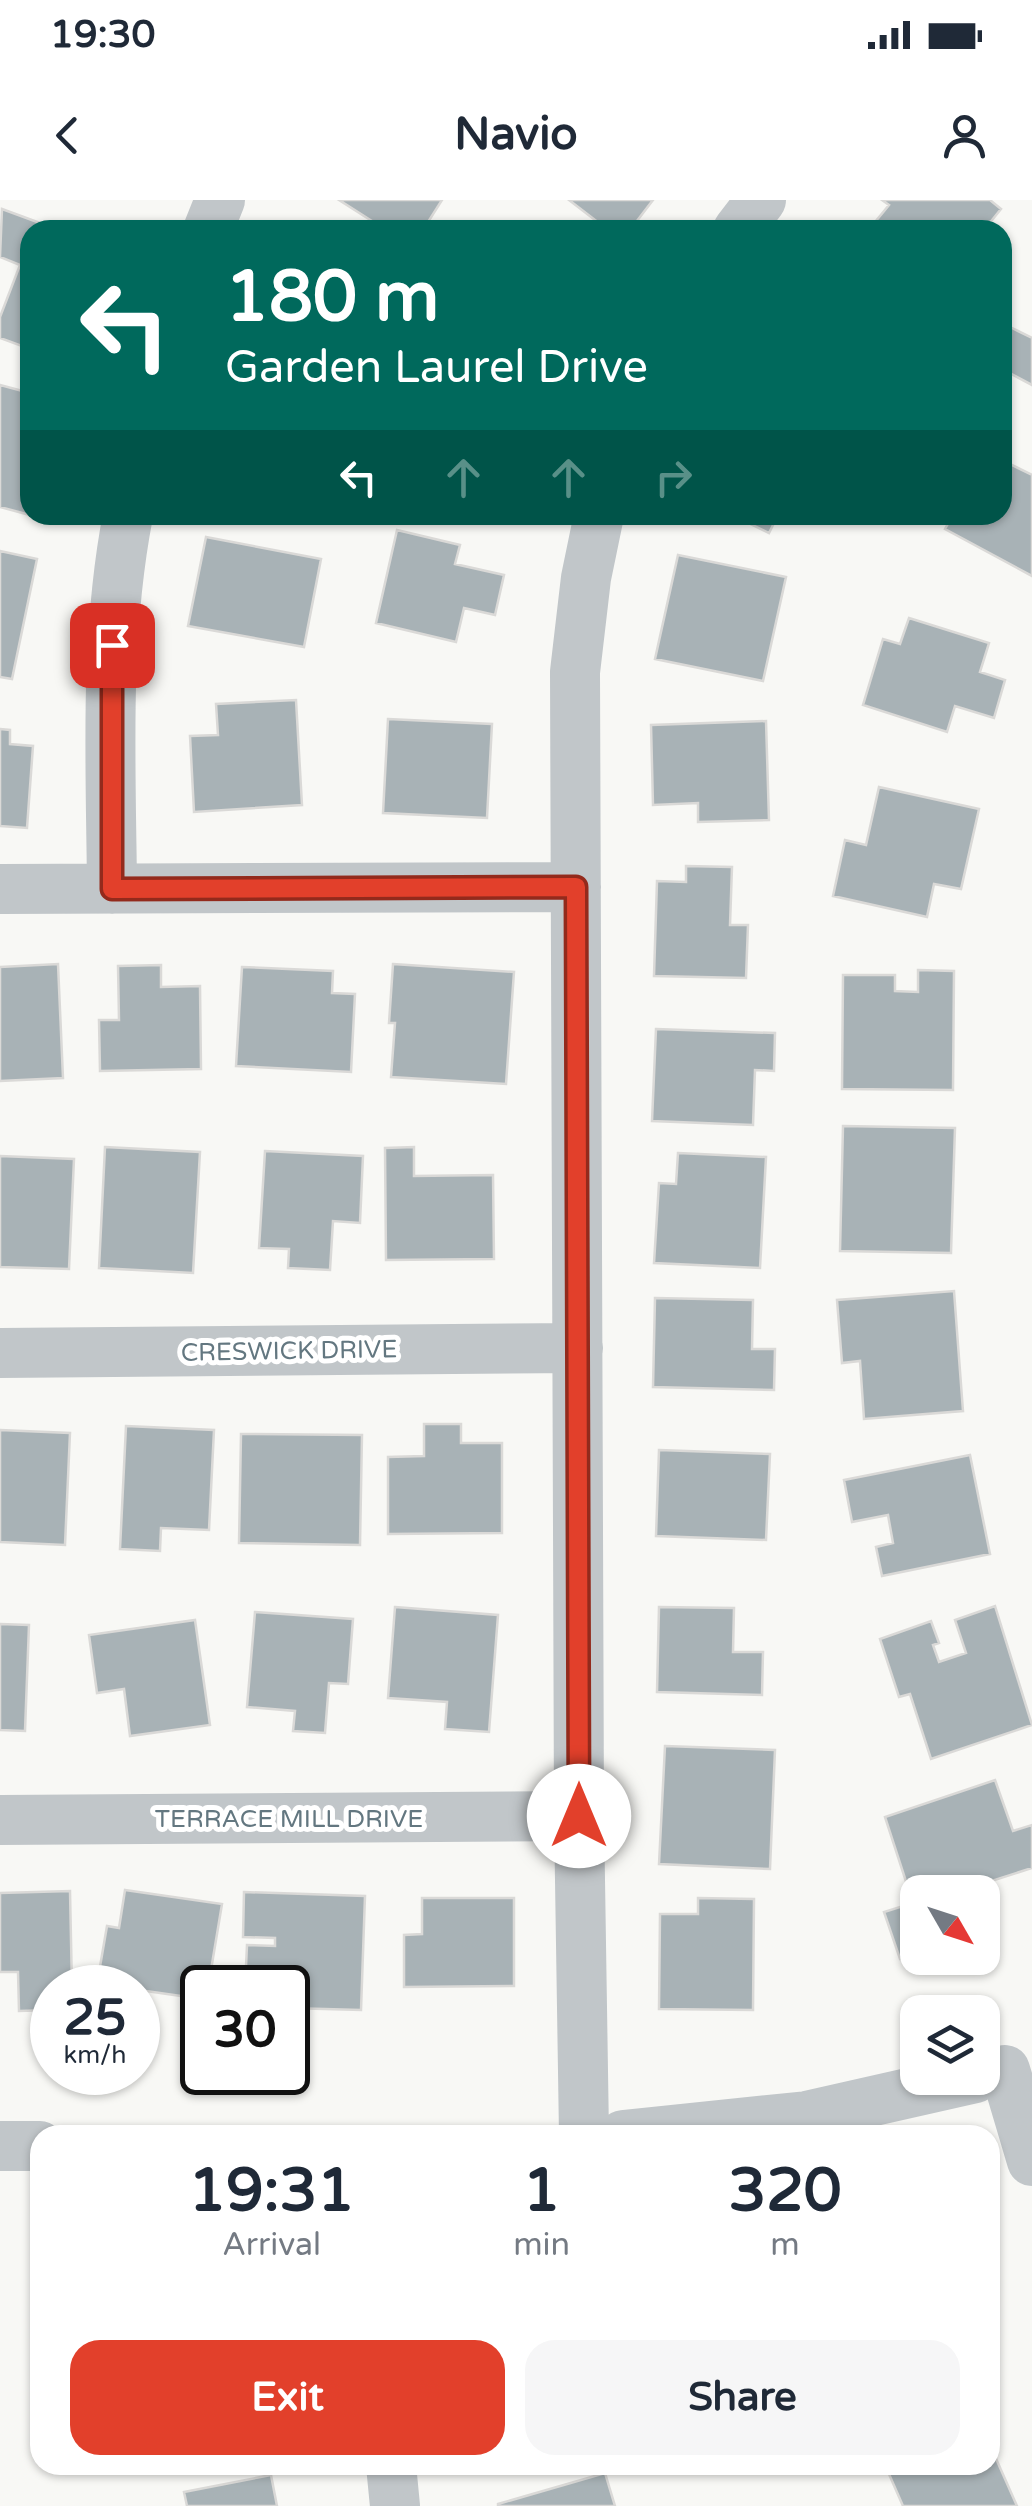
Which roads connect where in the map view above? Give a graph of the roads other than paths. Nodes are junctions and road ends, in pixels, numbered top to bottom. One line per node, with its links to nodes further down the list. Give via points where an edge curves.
1 (761, 200): 2 (street)
2 (746, 220)
3 (127, 525): 7 (street, via 110,674)
4 (597, 525): 5 (street, via 575,672)
5 (576, 887): 7 (street); 8 (street)
6 (0, 889): 7 (street)
7 (112, 889)
8 (578, 1348): 9 (street, CRESWICK DRIVE); 10 (street)
9 (0, 1353)
10 (579, 1816): 11 (street, TERRACE MILL DRIVE); 14 (street)
11 (0, 1820)
12 (1000, 2074): 18 (street)
13 (900, 2094): 15 (street, via 808,2116)
14 (584, 2125)
15 (720, 2125)
16 (0, 2146): 17 (street)
17 (30, 2146)
18 (1032, 2161)
19 (392, 2475): 20 (street)
20 (394, 2506)

